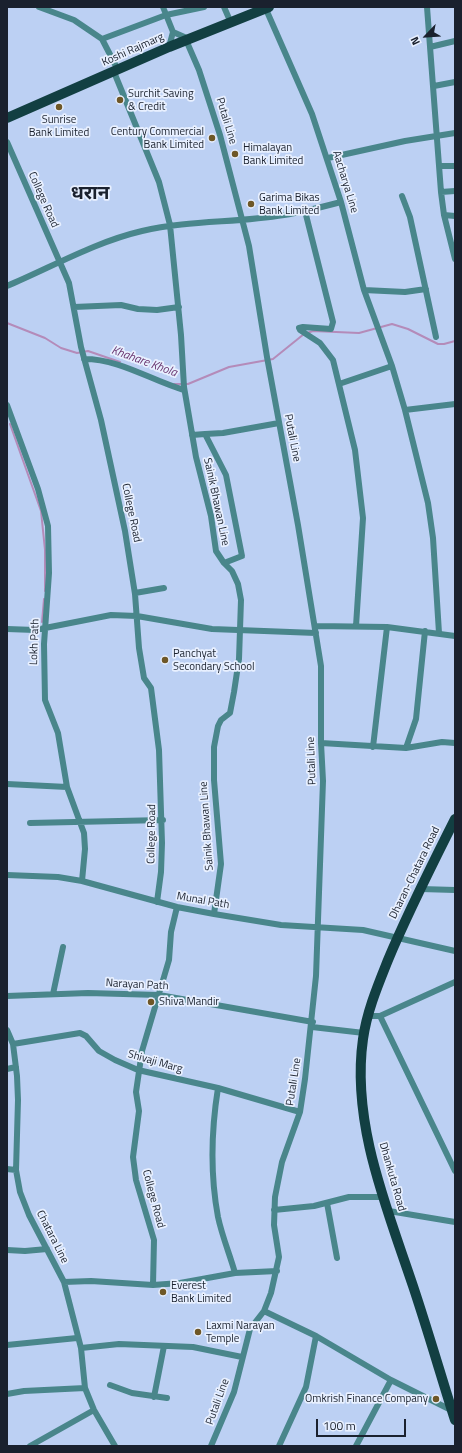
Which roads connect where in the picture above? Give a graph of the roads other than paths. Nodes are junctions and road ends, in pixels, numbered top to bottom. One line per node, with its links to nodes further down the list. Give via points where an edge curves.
1 (39, 7): 10 (street, via 74,20)
2 (163, 7): 7 (street)
3 (204, 7): 7 (street)
4 (224, 7): 8 (street)
5 (427, 7): 14 (street)
6 (266, 8): 8 (main road, Koshi Rajmarg); 22 (street, Aacharya Line, via 312,114)
7 (166, 15): 9 (street); 10 (street)
8 (231, 23): 11 (main road, Koshi Rajmarg)
9 (173, 32): 11 (street); 13 (street)
10 (102, 39): 15 (street, Sainik Bhawan Line)
11 (188, 39): 13 (main road, Koshi Rajmarg); 32 (street, Putali Line, via 220,135)
12 (455, 41): 14 (street)
13 (169, 47): 15 (main road, Koshi Rajmarg)
14 (430, 47): 17 (street)
15 (116, 71): 18 (main road, Koshi Rajmarg); 33 (street, Sainik Bhawan Line, via 159,182)
16 (455, 82): 17 (street)
17 (434, 86): 20 (street)
18 (7, 118)
19 (455, 133): 20 (street)
20 (437, 136): 22 (street); 23 (street)
21 (7, 142): 35 (street, College Road)
22 (328, 158): 28 (street, Aacharya Line)
23 (439, 166): 24 (street); 26 (street)
24 (455, 166)
25 (455, 191): 26 (street)
26 (441, 192): 30 (street)
27 (402, 196): 37 (street, via 410,217)
28 (341, 202): 29 (street); 38 (street, Aacharya Line)
29 (305, 211): 32 (street, via 284,216); 44 (street, via 333,322 331,329 299,328 301,333 320,343 328,352 336,368)
30 (444, 215): 31 (street); 34 (street)
31 (455, 216)
32 (243, 218): 33 (street); 50 (street, Putali Line)
33 (170, 225): 35 (street, via 113,239); 40 (street, Sainik Bhawan Line)
34 (455, 259)
35 (60, 262): 36 (street); 39 (street, College Road, via 69,284)
36 (7, 286)
37 (426, 289): 38 (street, via 405,292); 41 (street)
38 (364, 290): 43 (street, Aacharya Line)
39 (74, 307): 40 (street, via 120,305 157,310); 42 (street, College Road)
40 (179, 307): 45 (street, Sainik Bhawan Line)
41 (436, 337)
42 (84, 358): 45 (street, via 123,366 159,382); 55 (street, College Road, via 101,420 125,531)
43 (392, 366): 44 (street); 48 (street, Aacharya Line)
44 (338, 384): 57 (street, via 355,450 363,506)
45 (184, 388): 52 (street, Sainik Bhawan Line)
46 (455, 404): 48 (street)
47 (7, 405): 49 (street, Lokh Path)
48 (405, 410): 64 (street, Aacharya Line, via 428,503 433,538)
49 (9, 419): 60 (street, Lokh Path, via 38,490 48,526 49,573)
50 (279, 423): 51 (street); 62 (street, Putali Line)
51 (205, 434): 52 (street); 53 (street, via 226,475 242,553 240,558)
52 (192, 435): 53 (street, Sainik Bhawan Line, via 211,516 216,551)
53 (224, 563): 61 (street, Sainik Bhawan Line, via 232,571 238,584 241,600)
54 (164, 588): 55 (street)
55 (135, 593): 56 (street, College Road)
56 (137, 616): 60 (street, via 111,614); 61 (street, via 191,626); 73 (street, College Road, via 144,678 151,688 157,728)
57 (356, 626): 58 (street); 62 (street)
58 (387, 627): 63 (street); 68 (street)
59 (7, 629): 60 (street)
60 (45, 629): 71 (street, Lokh Path, via 45,700 58,733)
61 (240, 630): 62 (street); 82 (street, Sainik Bhawan Line, via 239,659 230,713 218,726 214,747 221,864)
62 (316, 630): 66 (street, Putali Line, via 321,666)
63 (425, 631): 64 (street); 69 (street, via 416,719)
64 (439, 633): 65 (street)
65 (455, 636)
66 (321, 743): 68 (street); 83 (street, Putali Line, via 323,781)
67 (455, 743): 69 (street, via 442,742)
68 (373, 747): 69 (street)
69 (406, 748)
70 (7, 784): 71 (street)
71 (67, 787): 74 (street, Lokh Path)
72 (455, 819): 78 (main road, Dharan-Chatara Road)
73 (163, 820): 74 (street); 80 (street, College Road)
74 (80, 822): 75 (street); 77 (street, Lokh Path, via 85,849)
75 (30, 823)
76 (7, 875): 77 (street, Munal Path, via 50,876)
77 (82, 881): 80 (street, Munal Path)
78 (420, 889): 79 (street); 84 (main road, Dharan-Chatara Road)
79 (455, 890)
80 (157, 902): 81 (street, Munal Path)
81 (177, 907): 82 (street, Munal Path); 89 (street, College Road, via 171,932 169,960)
82 (214, 914): 83 (street, Munal Path)
83 (318, 928): 84 (street, Munal Path, via 363,930); 93 (street, Putali Line)
84 (397, 938): 86 (street, Munal Path); 91 (main road, Dhankuta Road, via 378,983)
85 (63, 947): 88 (street)
86 (455, 951)
87 (455, 982): 92 (street)
88 (53, 994): 89 (street, Narayan Path); 90 (street, Narayan Path)
89 (159, 994): 93 (street, Narayan Path); 99 (street, College Road)
90 (7, 996)
91 (368, 1016): 92 (street); 95 (main road, Dhankuta Road)
92 (380, 1016): 104 (street)
93 (312, 1024): 95 (street, Narayan Path); 101 (street, Putali Line)
94 (7, 1030): 96 (street, Chatara Line)
95 (364, 1033): 105 (main road, Dhankuta Road, via 361,1097)
96 (13, 1044): 97 (street, Chatara Line); 99 (street, Shivaji Marg, via 80,1033 99,1051)
97 (16, 1067): 98 (street); 103 (street, Chatara Line)
98 (7, 1069)
99 (138, 1070): 100 (street, Shivaji Marg); 116 (street, College Road, via 136,1092 139,1111 133,1157 136,1180 154,1240)
100 (218, 1088): 101 (street, Shivaji Marg); 114 (street, via 212,1126 212,1162 218,1217)
101 (300, 1112): 107 (street, Putali Line, via 282,1162)
102 (7, 1169): 103 (street)
103 (16, 1170): 110 (street, Chatara Line, via 20,1192 29,1215)
104 (455, 1171)
105 (384, 1197): 106 (street, via 349,1197); 108 (main road, Dhankuta Road)
106 (327, 1203): 107 (street); 112 (street)
107 (274, 1210): 113 (street, Putali Line, via 279,1257)
108 (389, 1211): 109 (street); 131 (main road, Dhankuta Road)
109 (455, 1222)
110 (47, 1249): 111 (street, via 25,1252); 115 (street, Chatara Line)
111 (7, 1250)
112 (337, 1258)
113 (277, 1271): 114 (street); 117 (street, Putali Line)
114 (235, 1273): 116 (street)
115 (64, 1282): 116 (street); 119 (street, Chatara Line)
116 (153, 1285)
117 (264, 1311): 118 (street); 123 (street, Putali Line, via 250,1329)
118 (316, 1336): 124 (street); 135 (street, via 306,1387)
119 (78, 1338): 120 (street); 122 (street, Chatara Line)
120 (7, 1345)
121 (164, 1346): 122 (street, via 119,1344); 123 (street, via 193,1347); 128 (street)
122 (81, 1348): 126 (street, Chatara Line)
123 (242, 1357): 134 (street, Putali Line, via 227,1411)
124 (391, 1380): 131 (street); 136 (street)
125 (110, 1385): 128 (street)
126 (85, 1388): 127 (street); 130 (street, Chatara Line)
127 (7, 1394)
128 (154, 1398): 129 (street)
129 (167, 1398)
130 (94, 1410): 132 (street); 133 (street, Chatara Line)
131 (454, 1414)
132 (30, 1446)
133 (114, 1446)
134 (211, 1446)
135 (278, 1446)
136 (356, 1446)

